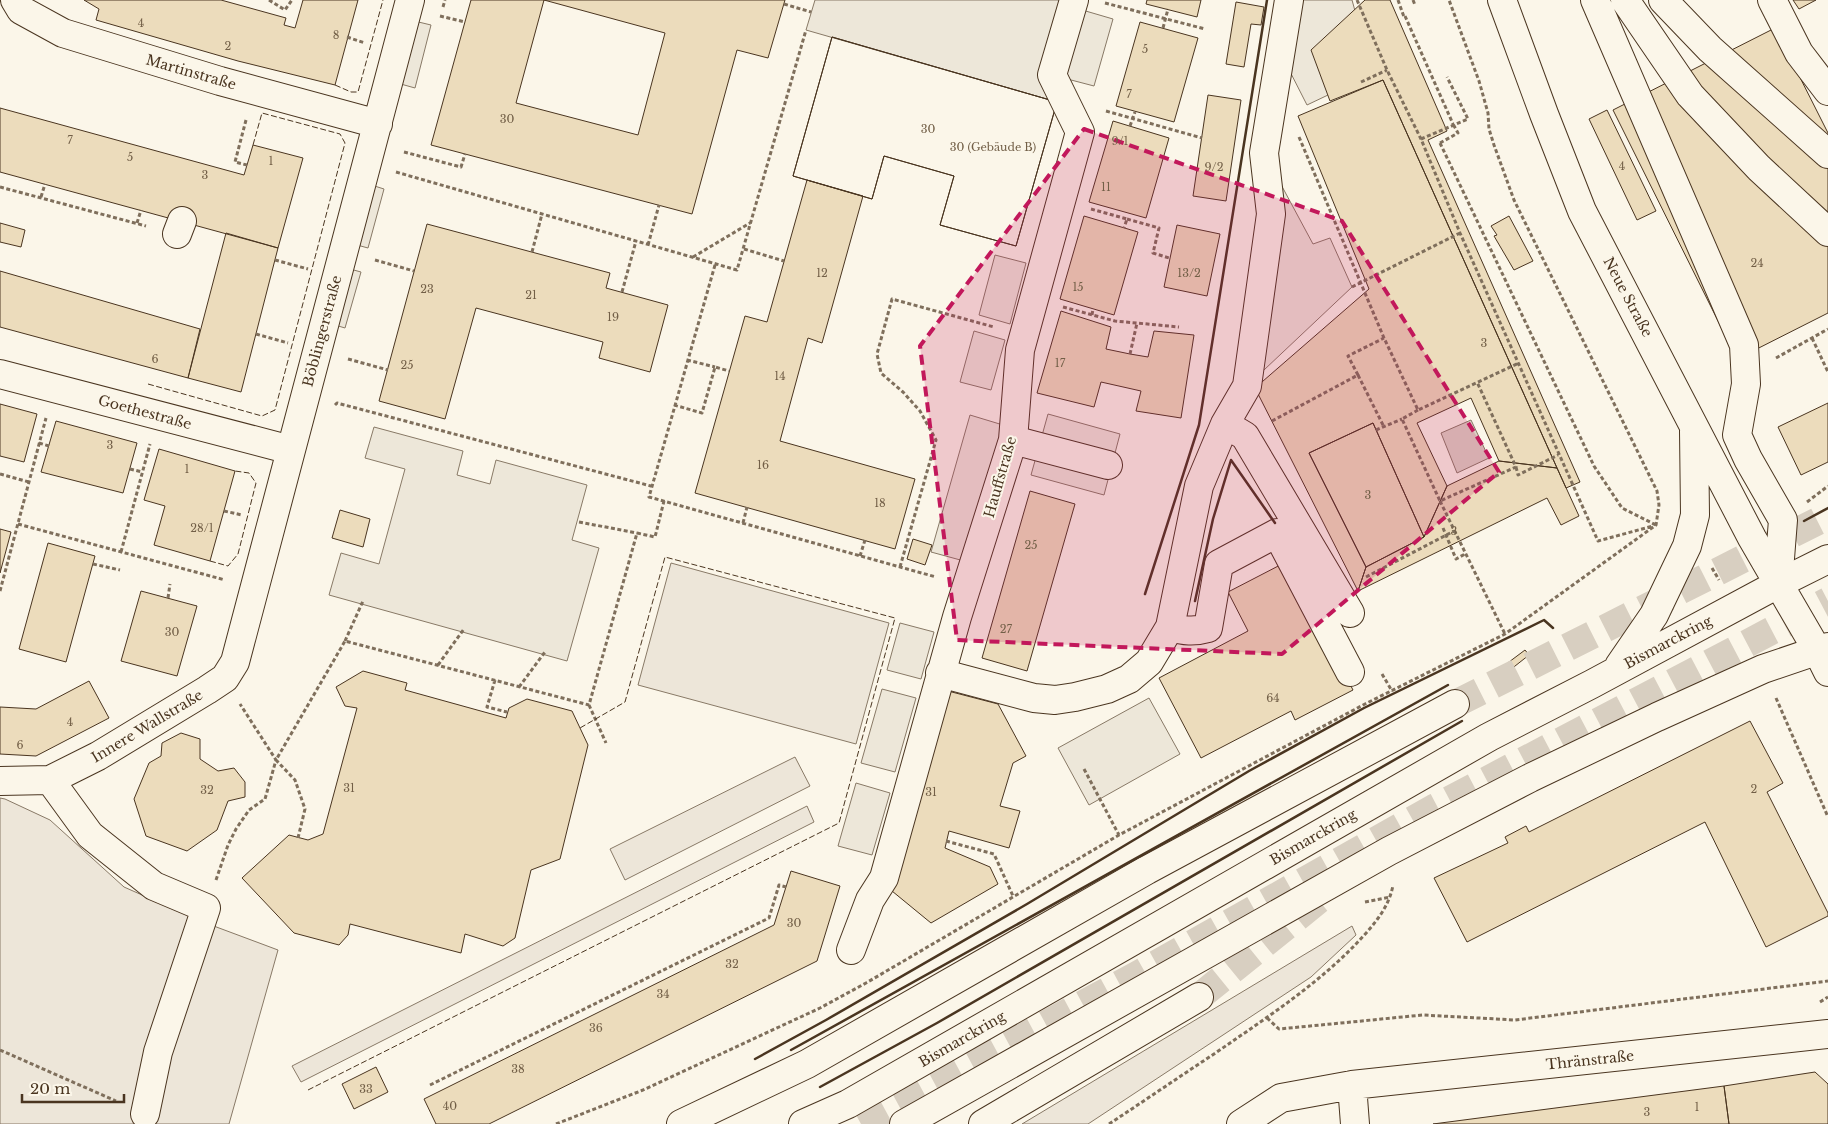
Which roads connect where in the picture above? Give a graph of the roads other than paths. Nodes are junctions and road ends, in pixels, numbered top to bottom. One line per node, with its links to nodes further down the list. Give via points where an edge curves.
1 (15, 0): 12 (main road, Martinstraße, via 21,10 63,33 220,81)
2 (410, 0): 12 (main road, Böblingerstraße)
3 (1074, 0): 19 (main road, Hauffstraße, via 1052,75 1080,132 1020,350)
4 (1290, 0): 18 (main road, via 1264,153 1271,214 1247,386)
5 (1502, 0): 17 (main road, Neue Straße, via 1582,211)
6 (1595, 0): 23 (main road, via 1744,345 1746,384 1737,435 1783,520)
7 (1626, 0): 15 (main road, via 1690,95 1759,168)
8 (1648, 0): 14 (main road, via 1702,80 1759,142)
9 (1663, 0): 13 (main road, via 1710,48)
10 (1772, 0): 11 (main road, via 1799,54)
11 (1828, 91)
12 (378, 124): 20 (main road, Böblingerstraße)
13 (1828, 154)
14 (1828, 208)
15 (1828, 232)
16 (0, 374): 20 (main road, Goethestraße)
17 (1694, 423): 23 (main road, Neue Straße); 28 (main road, via 1695,515 1687,546 1654,615)
18 (1235, 430): 24 (main road); 25 (main road, via 1199,486)
19 (1013, 440): 21 (main road); 30 (main road, Hauffstraße)
20 (290, 450): 27 (main road, Böblingerstraße)
21 (1108, 465)
22 (1828, 559): 23 (main road, Bismarckring)
23 (1778, 584): 26 (main road, Neue Straße); 28 (main road, Bismarckring)
24 (1344, 603)
25 (1170, 627): 29 (main road, via 1196,632 1214,629 1219,564 1277,533); 30 (main road, via 1149,662 1130,679 1074,697 1055,700 1034,698)
26 (1824, 656): 41 (main road, via 1763,669 1530,778 1389,851)
27 (230, 670): 32 (main road, Innere Wallstraße, via 208,690 98,756)
28 (1617, 670): 40 (main road, Bismarckring, via 1489,736 857,1099)
29 (1350, 672)
30 (940, 673): 34 (main road, Hauffstraße, via 884,878 870,900)
31 (1455, 704): 39 (main road, via 1147,870 807,1064)
32 (50, 780): 33 (main road, Innere Wallstraße); 38 (main road, via 90,836 154,886 206,908 158,1052)
33 (0, 781)
34 (851, 950)
35 (1199, 997): 42 (main road)
36 (1828, 1034): 37 (main road, Thränstraße)
37 (1352, 1084): 43 (main road, Thränstraße, via 1281,1098); 44 (main road)
38 (145, 1114)
39 (681, 1124)
40 (803, 1124)
41 (904, 1124)
42 (983, 1124)
43 (1241, 1124)
44 (1355, 1124)

